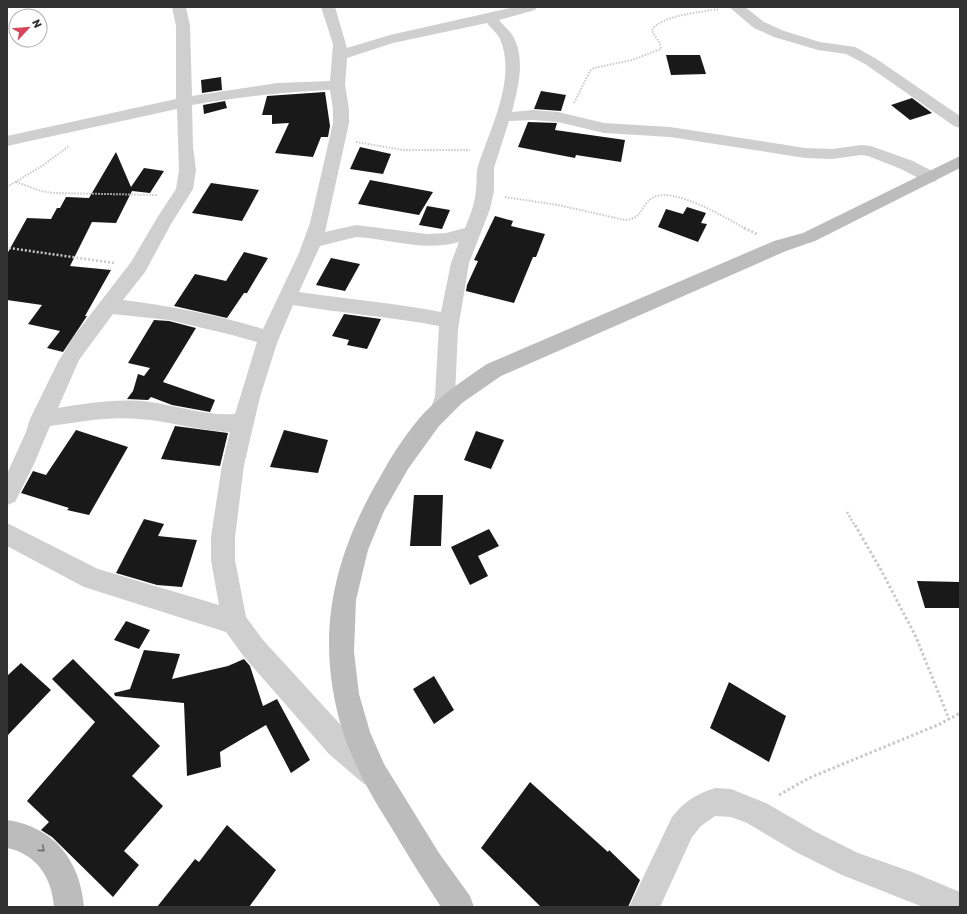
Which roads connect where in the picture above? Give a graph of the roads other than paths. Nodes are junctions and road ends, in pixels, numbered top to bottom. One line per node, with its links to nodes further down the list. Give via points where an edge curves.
1 (179, 7): 8 (street, via 183,26)
2 (328, 7): 6 (street, via 340,44)
3 (530, 7): 5 (street)
4 (737, 7): 10 (street, via 754,21 779,34 818,46 856,53)
5 (490, 18): 6 (street, via 393,38); 9 (street, via 506,37 513,64 513,77)
6 (340, 56): 7 (street)
7 (337, 85): 8 (street, via 263,90); 15 (street, via 341,124)
8 (184, 102): 11 (street); 17 (street, via 186,184 138,266)
9 (503, 117): 13 (street, via 533,115 565,118 604,128 670,132 805,153 832,154 866,150 907,165); 14 (street, via 486,168 481,209)
10 (960, 123)
11 (7, 141)
12 (960, 161): 13 (main road)
13 (930, 177): 20 (main road, via 809,237 780,246 494,370 455,397)
14 (472, 232): 15 (street, via 448,239 420,240 356,231); 18 (street, via 460,263)
15 (312, 242): 16 (street)
16 (287, 297): 18 (street, via 396,311); 19 (street)
17 (109, 306): 19 (street, via 169,313); 21 (street, via 75,350)
18 (450, 321): 20 (street, via 445,396)
19 (269, 338): 22 (street)
20 (441, 411): 26 (main road, via 431,420 400,462 375,506 356,550 344,600 341,652 346,694)
21 (41, 419): 22 (street, via 122,410 150,411 210,423); 23 (street, via 22,468)
22 (244, 423): 25 (street, via 234,465 223,537 223,560)
23 (7, 495)
24 (7, 534): 25 (street, via 93,579)
25 (234, 622): 26 (street, via 254,649 339,744)
26 (374, 774): 29 (main road)
27 (7, 834): 28 (main road, one-way to 28, via 29,840 54,861 64,881)
28 (69, 907)
29 (459, 907)
30 (644, 907): 31 (street, via 682,827 702,807 715,802 731,803 756,813 852,865)
31 (959, 907)

